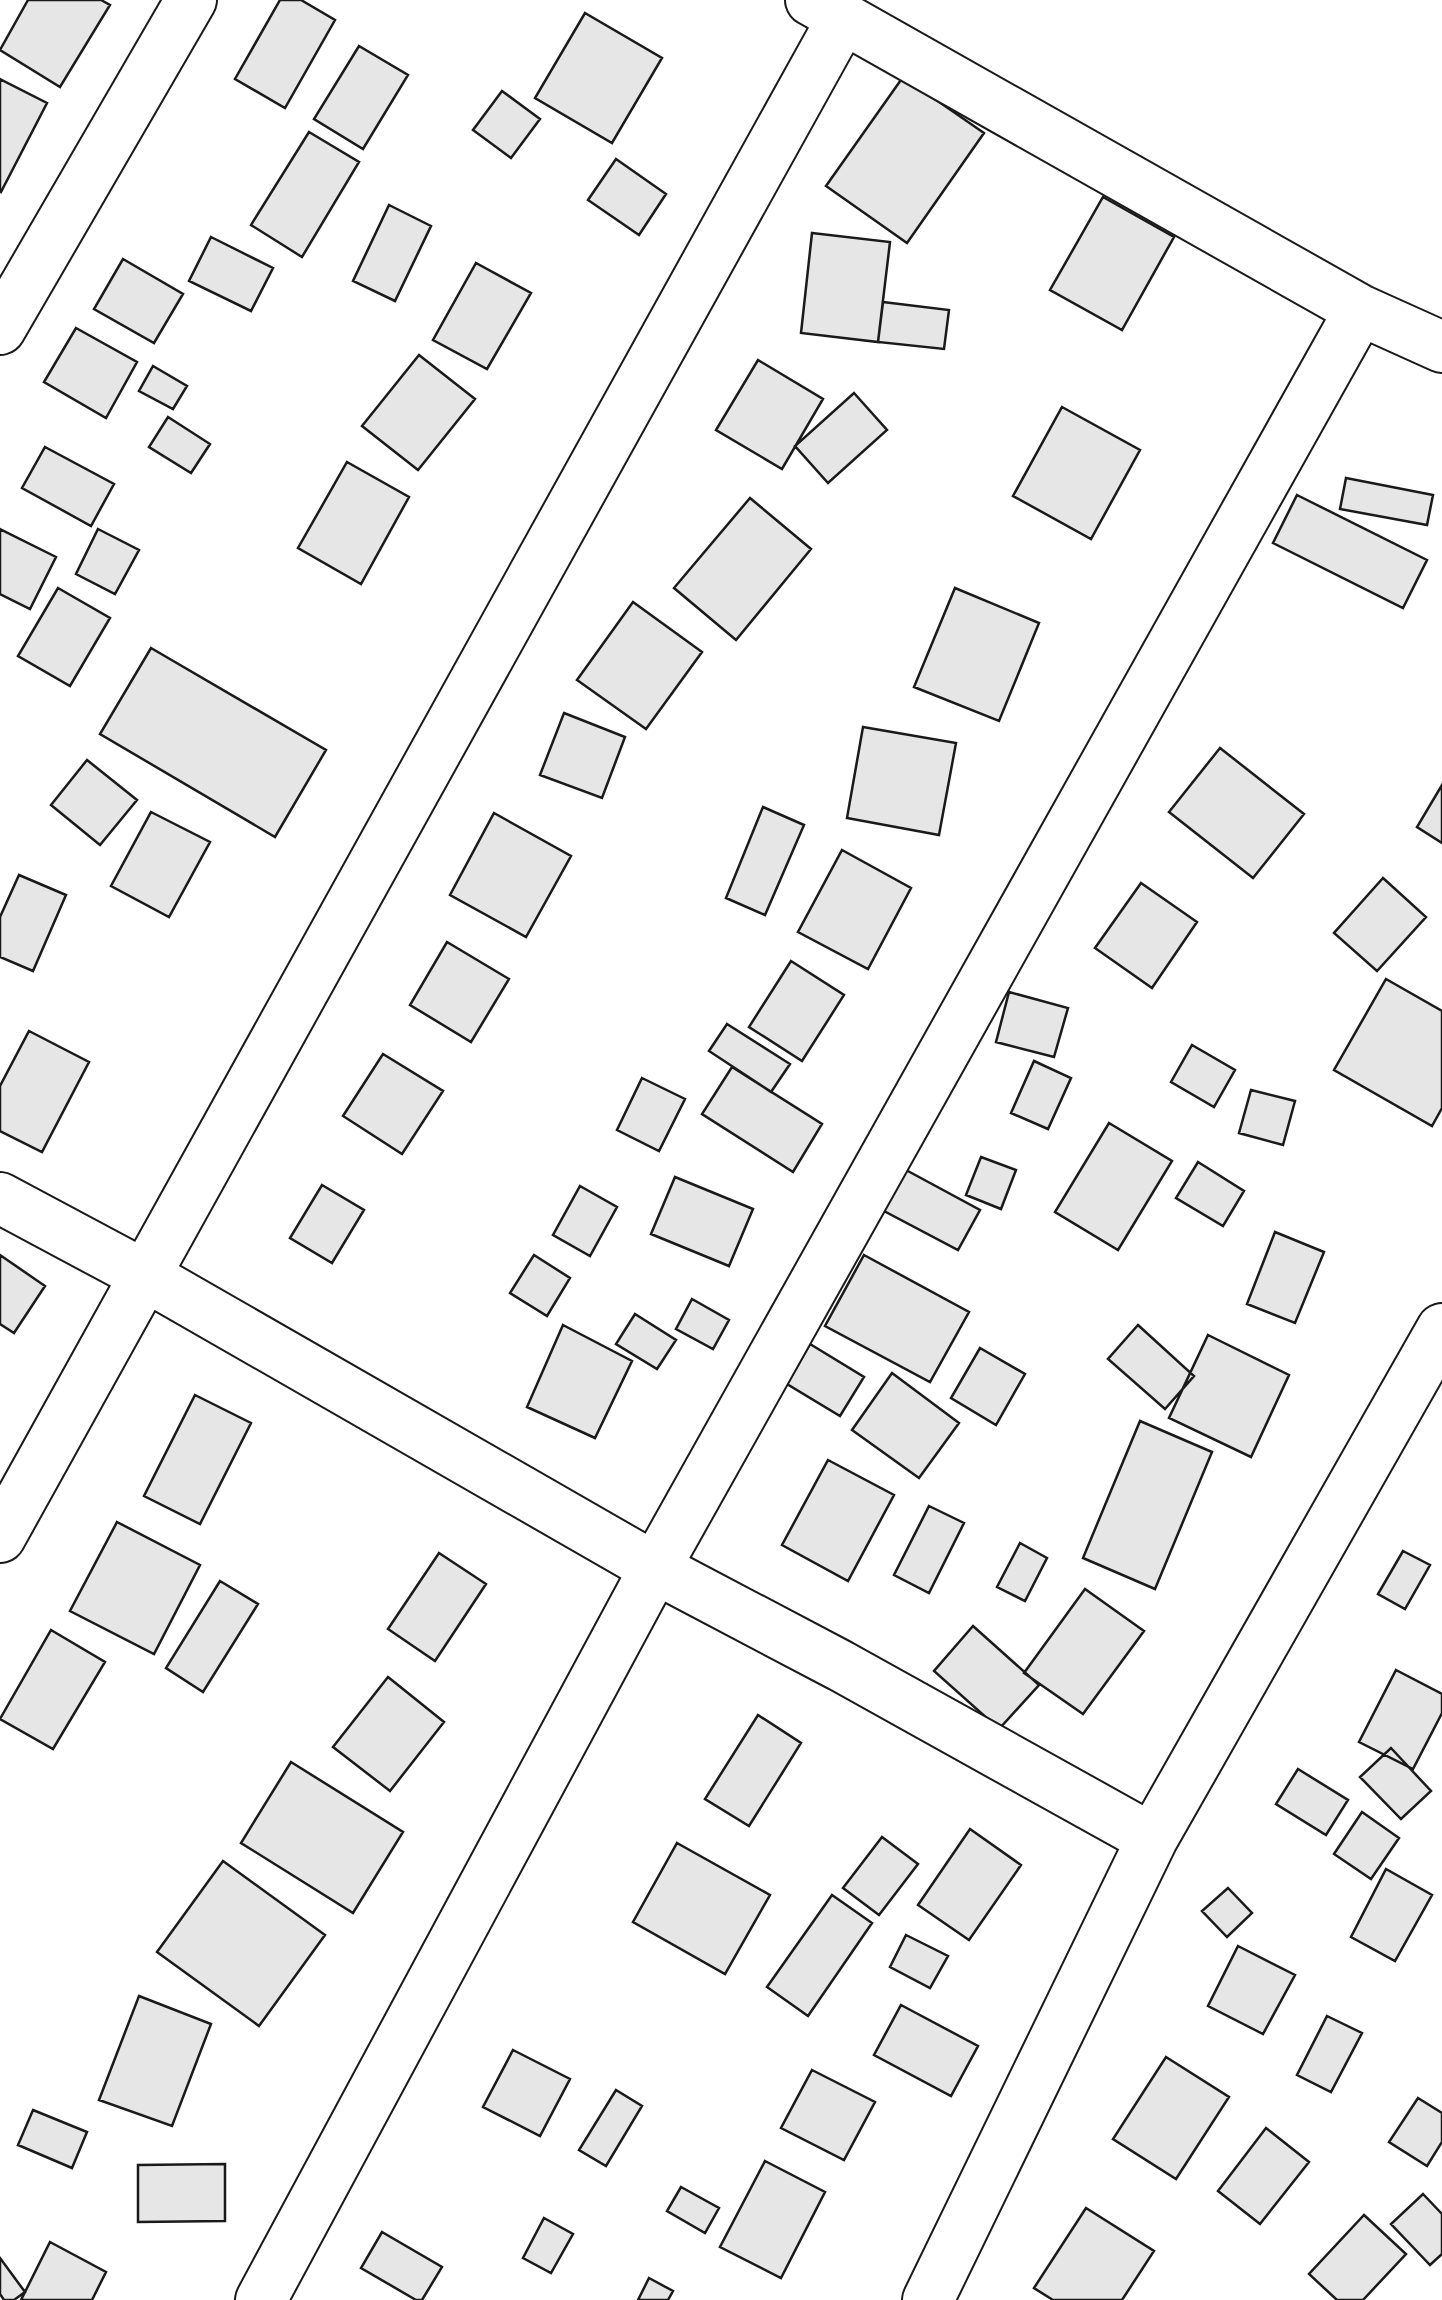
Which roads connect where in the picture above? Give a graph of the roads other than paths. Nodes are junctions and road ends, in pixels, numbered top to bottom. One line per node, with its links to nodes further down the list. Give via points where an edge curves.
1 (191, 0): 3 (street)
2 (827, 9): 4 (street); 8 (street)
3 (12, 278): 5 (street)
4 (1360, 310): 6 (street); 11 (street)
5 (0, 329)
6 (1442, 347)
7 (0, 1198): 8 (street)
8 (146, 1276): 10 (street); 11 (street)
9 (1442, 1329): 12 (street)
10 (0, 1538)
11 (655, 1568): 12 (street); 13 (street)
12 (1152, 1839): 14 (street)
13 (261, 2300)
14 (928, 2300)

